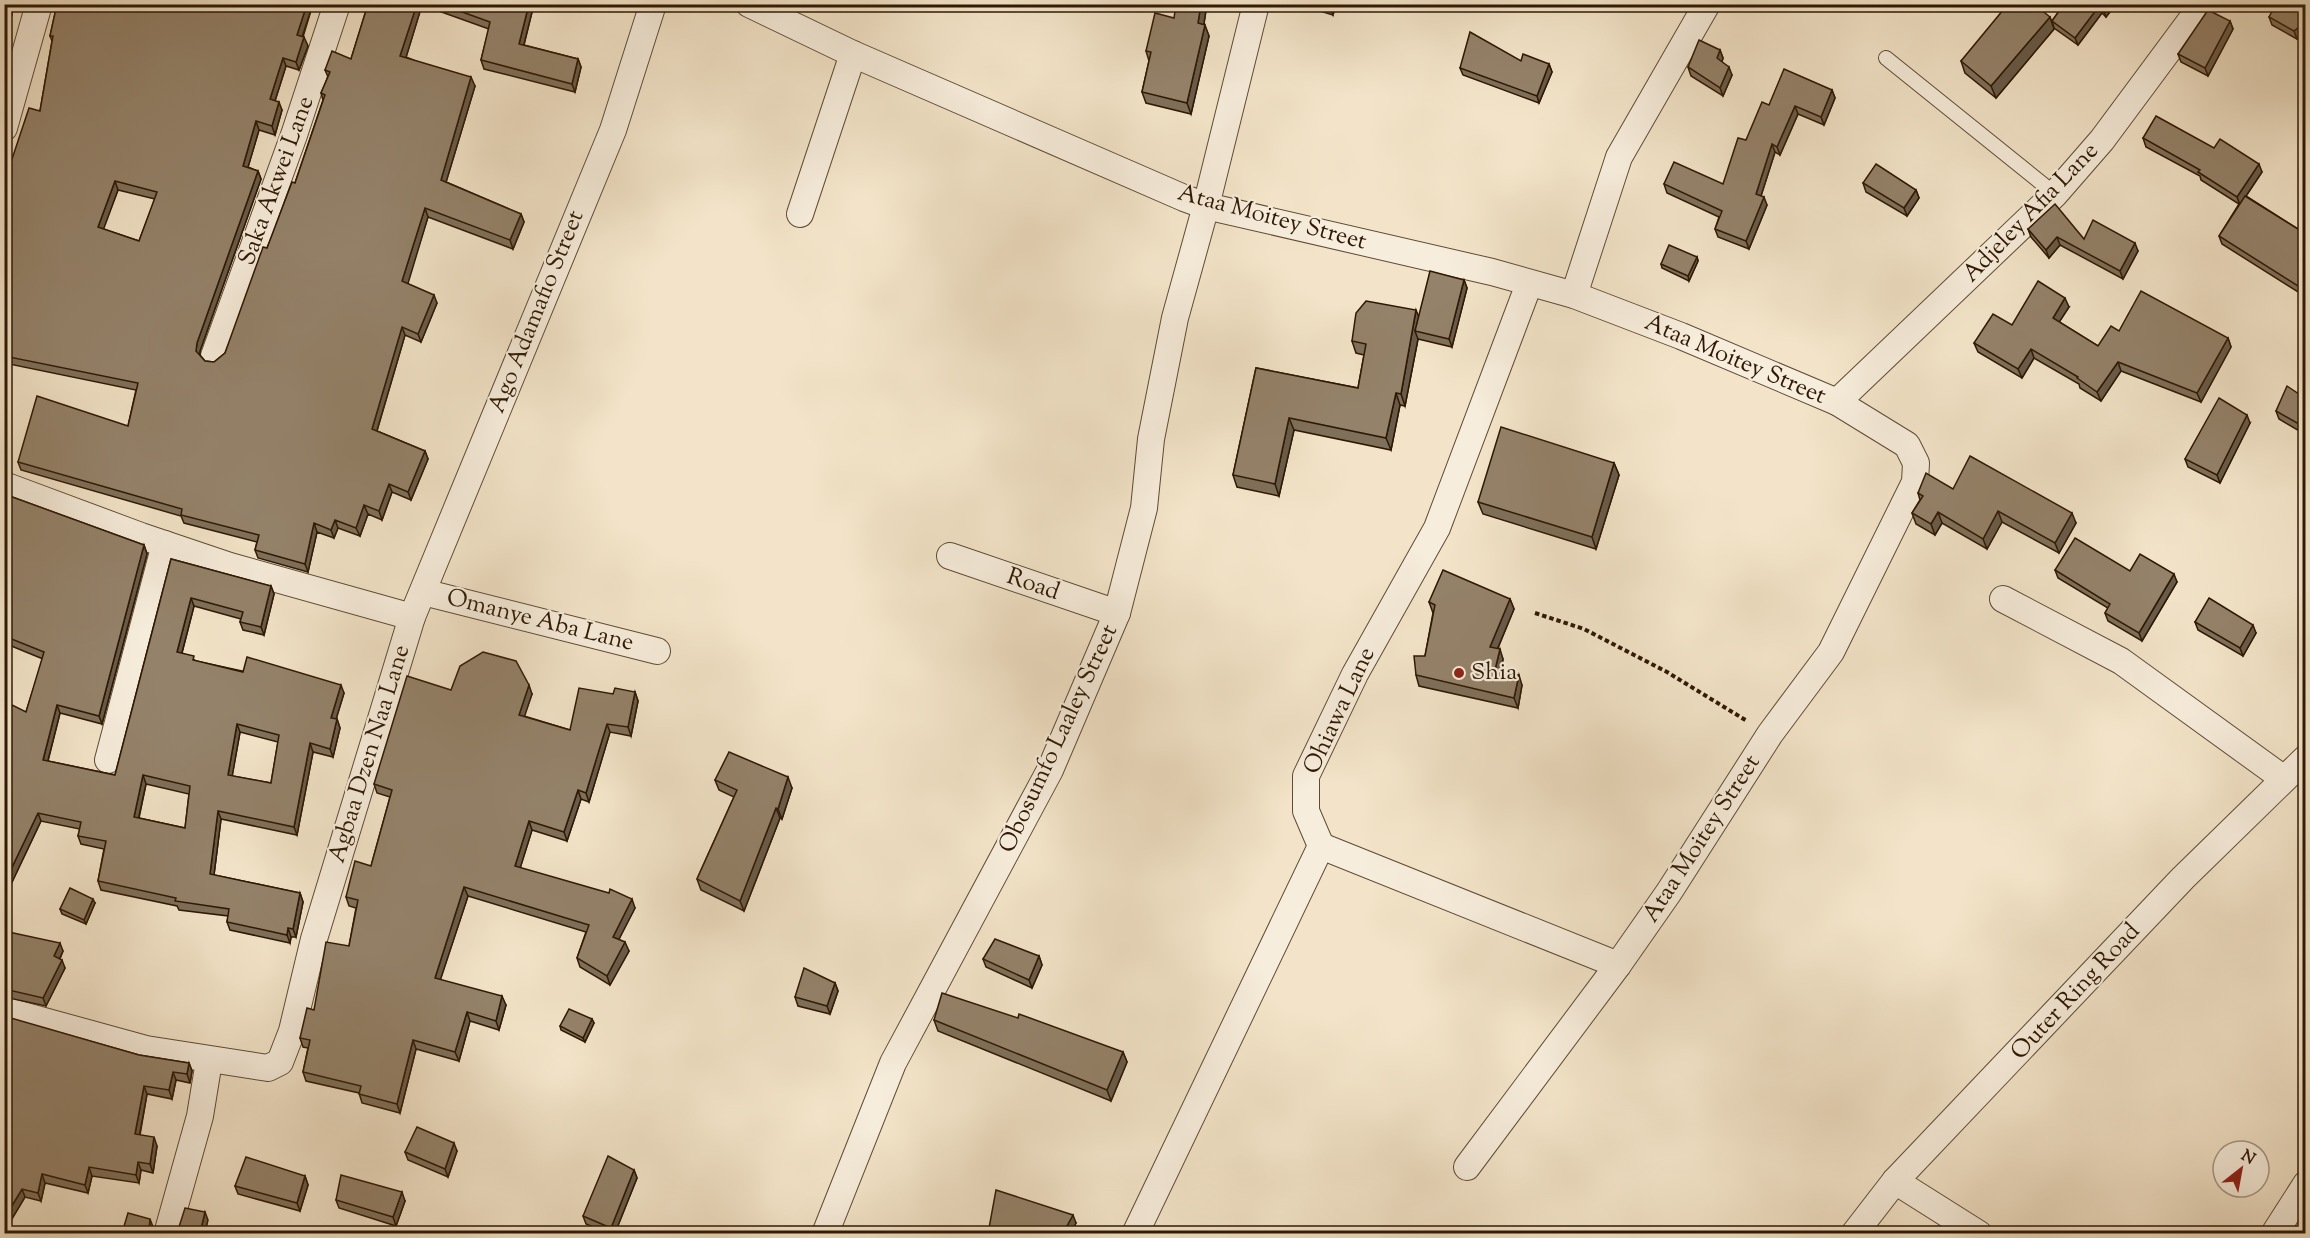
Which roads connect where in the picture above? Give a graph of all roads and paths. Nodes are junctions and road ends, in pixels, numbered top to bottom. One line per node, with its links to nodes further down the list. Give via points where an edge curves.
1 (39, 4): 10 (street)
2 (337, 4): 16 (street, Saka Akwei Lane)
3 (653, 4): 21 (street, Ago Adamafio Street, via 613,130)
4 (749, 4): 8 (street, Ataa Moitey Street)
5 (1256, 4): 12 (street, Obosumfo Laaley Street)
6 (1707, 4): 15 (street, via 1619,157)
7 (2203, 4): 11 (street, Adjeley Afia Lane, via 2102,140)
8 (853, 54): 12 (street, Ataa Moitey Street); 13 (street)
9 (1886, 58): 11 (lane)
10 (4, 128)
11 (2055, 194): 17 (street, Adjeley Afia Lane)
12 (1206, 206): 14 (street, Ataa Moitey Street); 23 (street, Obosumfo Laaley Street, via 1175,318 1151,439 1144,508)
13 (800, 214)
14 (1529, 284): 15 (street, Ataa Moitey Street); 31 (street, Ohiawa Lane, via 1437,528 1355,674 1306,776 1306,811)
15 (1574, 296): 17 (street, Ataa Moitey Street)
16 (214, 356)
17 (1837, 402): 27 (street, Ataa Moitey Street, via 1907,445 1916,463 1915,482 1831,652)
18 (4, 485): 19 (street, Agbaa Dzen Naa Lane)
19 (165, 544): 25 (street, Agbaa Dzen Naa Lane); 29 (street)
20 (950, 556): 23 (street, Road)
21 (423, 592): 25 (street, Ago Adamafio Street); 26 (street, Omanye Aba Lane)
22 (2003, 599): 30 (street, via 2121,661)
23 (1117, 613): 39 (street, Obosumfo Laaley Street, via 1050,770 893,1063)
24 (1535, 613): 27 (path, via 1584,629 1667,672)
25 (412, 616): 34 (street, Agbaa Dzen Naa Lane, via 314,939 285,1053 280,1062 268,1068)
26 (657, 651)
27 (1770, 734): 32 (street, Ataa Moitey Street)
28 (2306, 758): 30 (street, Outer Ring Road)
29 (108, 760)
30 (2284, 779): 36 (street, Outer Ring Road, via 2183,878)
31 (1321, 846): 32 (street); 40 (street)
32 (1618, 965): 35 (street, Ataa Moitey Street)
33 (4, 1010): 34 (street, Agbaa Dzen Naa Lane, via 99,1038)
34 (209, 1061): 38 (street, via 200,1116)
35 (1467, 1167)
36 (1895, 1181): 41 (street, Outer Ring Road); 42 (street)
37 (2306, 1184): 43 (street)
38 (167, 1233)
39 (825, 1233)
40 (1135, 1233)
41 (1854, 1233)
42 (1979, 1233)
43 (2274, 1233)

